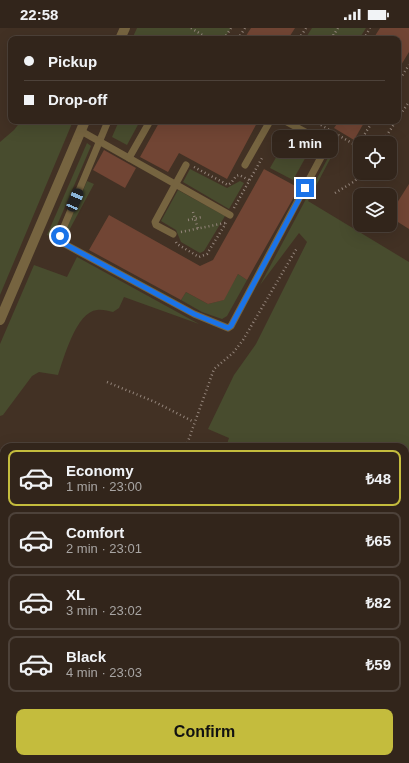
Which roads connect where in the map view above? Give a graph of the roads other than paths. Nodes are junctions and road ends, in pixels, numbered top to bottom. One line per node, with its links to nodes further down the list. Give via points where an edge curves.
1 (84, 124): 6 (street)
2 (107, 124): 7 (lane)
3 (148, 124): 8 (lane)
4 (268, 124): 10 (lane)
5 (291, 124): 7 (lane, via 326,143 327,146 228,328 194,314 61,242 60,236)
6 (81, 131): 7 (lane); 14 (street)
7 (100, 142): 8 (lane)
8 (130, 158): 11 (lane)
9 (186, 165): 11 (lane)
10 (245, 165)
11 (175, 184): 12 (lane); 13 (lane, via 155,222)
12 (230, 215)
13 (173, 234)
14 (0, 320)

